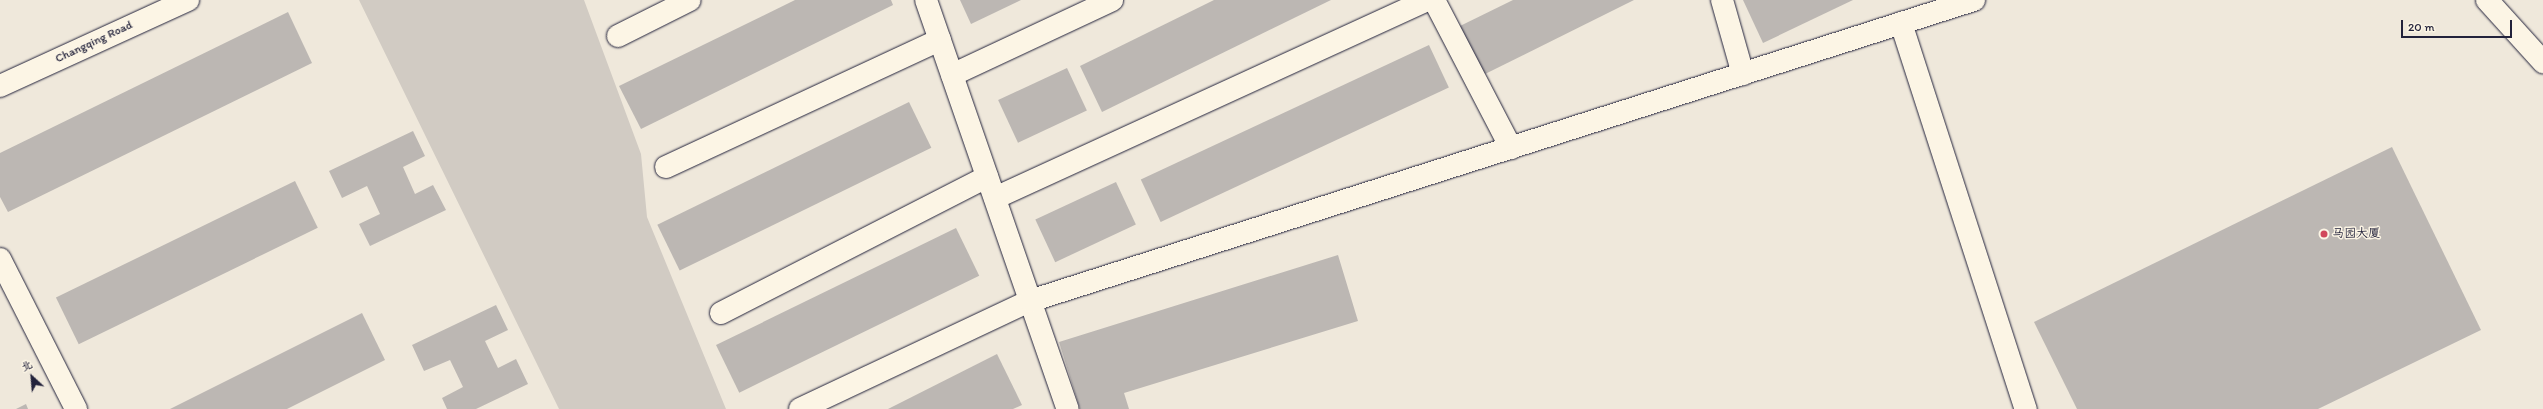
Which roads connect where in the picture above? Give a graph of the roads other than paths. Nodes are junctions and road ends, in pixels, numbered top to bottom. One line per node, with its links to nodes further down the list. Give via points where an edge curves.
1 (188, 0): 16 (street, Changqing Road)
2 (690, 0): 11 (street)
3 (926, 0): 12 (street)
4 (1112, 0): 15 (street)
5 (1428, 0): 20 (street)
6 (1434, 0): 17 (street)
7 (1722, 0): 14 (street)
8 (1974, 0): 10 (street)
9 (2487, 0): 13 (street)
10 (1902, 23): 14 (street); 27 (street)
11 (618, 36)
12 (940, 40): 15 (street); 18 (street)
13 (2543, 62)
14 (1742, 74): 17 (street)
15 (952, 75): 19 (street)
16 (0, 86)
17 (1511, 148): 22 (street)
18 (666, 167)
19 (987, 176): 20 (street); 23 (street)
20 (995, 198): 22 (street)
21 (0, 259): 24 (street)
22 (1030, 301): 25 (street); 26 (street)
23 (721, 313)
24 (76, 409)
25 (800, 409)
26 (1068, 409)
27 (2026, 409)

